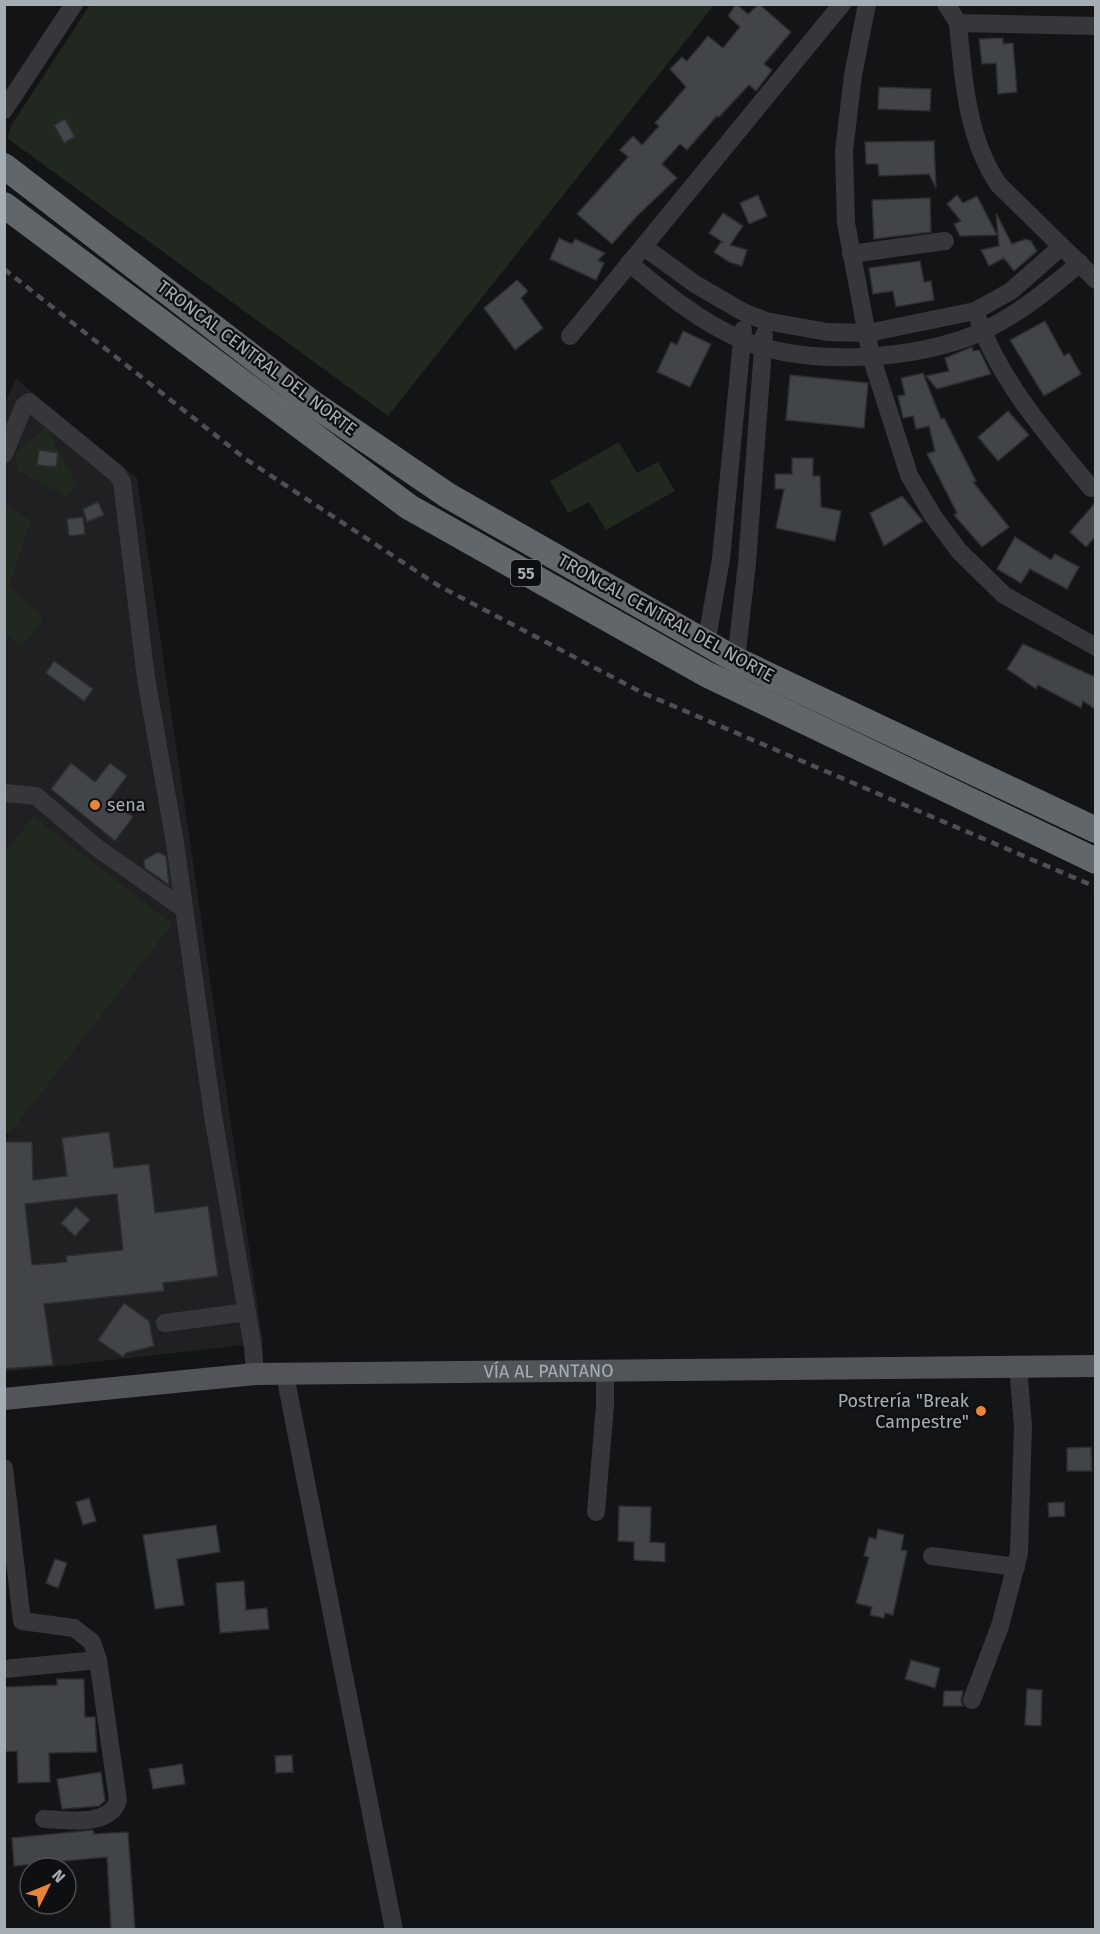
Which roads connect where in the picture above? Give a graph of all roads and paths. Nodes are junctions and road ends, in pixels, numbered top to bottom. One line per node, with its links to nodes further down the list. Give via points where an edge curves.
1 (74, 4): 7 (street)
2 (842, 4): 11 (street)
3 (867, 4): 13 (street, via 844,151)
4 (946, 4): 5 (street)
5 (958, 23): 6 (street); 12 (street, via 963,80 987,168)
6 (1095, 26)
7 (4, 110)
8 (4, 166): 30 (highway, TRONCAL CENTRAL DEL NORTE / 55, via 312,403 414,474)
9 (4, 205): 35 (highway, TRONCAL CENTRAL DEL NORTE / 55, via 409,507 706,674)
10 (945, 241): 13 (street)
11 (644, 247): 14 (street); 18 (street)
12 (1061, 247): 15 (street); 17 (street, via 1011,291)
13 (851, 254): 21 (street)
14 (629, 263): 22 (street); 23 (street, via 682,306)
15 (1080, 263): 16 (street); 20 (street, via 1032,303)
16 (1095, 280)
17 (975, 311): 20 (street); 21 (street)
18 (745, 314): 19 (street); 23 (street)
19 (766, 321): 21 (street, via 827,332); 24 (street)
20 (982, 331): 25 (street, via 933,347); 29 (street, via 1011,385)
21 (868, 333): 25 (street)
22 (570, 336)
23 (741, 339): 24 (street); 27 (street)
24 (763, 346): 25 (street, via 815,356); 28 (street)
25 (872, 356): 31 (street, via 909,475 959,551 1004,595)
26 (4, 454): 36 (street, via 29,402 122,482 146,678)
27 (728, 485): 28 (street); 30 (street, via 721,559)
28 (752, 488): 32 (street)
29 (1091, 488)
30 (706, 644): 32 (highway, TRONCAL CENTRAL DEL NORTE / 55)
31 (1095, 647)
32 (736, 660): 34 (highway, TRONCAL CENTRAL DEL NORTE / 55)
33 (4, 794): 36 (street, via 36,796 96,848)
34 (1095, 830)
35 (1095, 861)
36 (184, 909): 37 (street, via 213,1116)
37 (247, 1311): 38 (street); 42 (street)
38 (165, 1323)
39 (1095, 1366): 40 (main road, VÍA AL PANTANO)
40 (1018, 1367): 41 (main road, VÍA AL PANTANO); 48 (street, via 1023,1426)
41 (605, 1371): 43 (main road, VÍA AL PANTANO); 46 (street)
42 (255, 1374): 43 (main road, VÍA AL PANTANO); 44 (main road, VÍA AL PANTANO)
43 (285, 1375): 54 (street)
44 (4, 1399)
45 (4, 1468): 49 (street)
46 (596, 1512)
47 (932, 1556): 48 (street)
48 (1016, 1567): 52 (street, via 1000,1626)
49 (13, 1624): 50 (street, via 74,1628 92,1642)
50 (98, 1660): 51 (street); 53 (street, via 116,1808 110,1814 83,1820)
51 (4, 1669)
52 (972, 1700)
53 (44, 1819)
54 (394, 1929)

